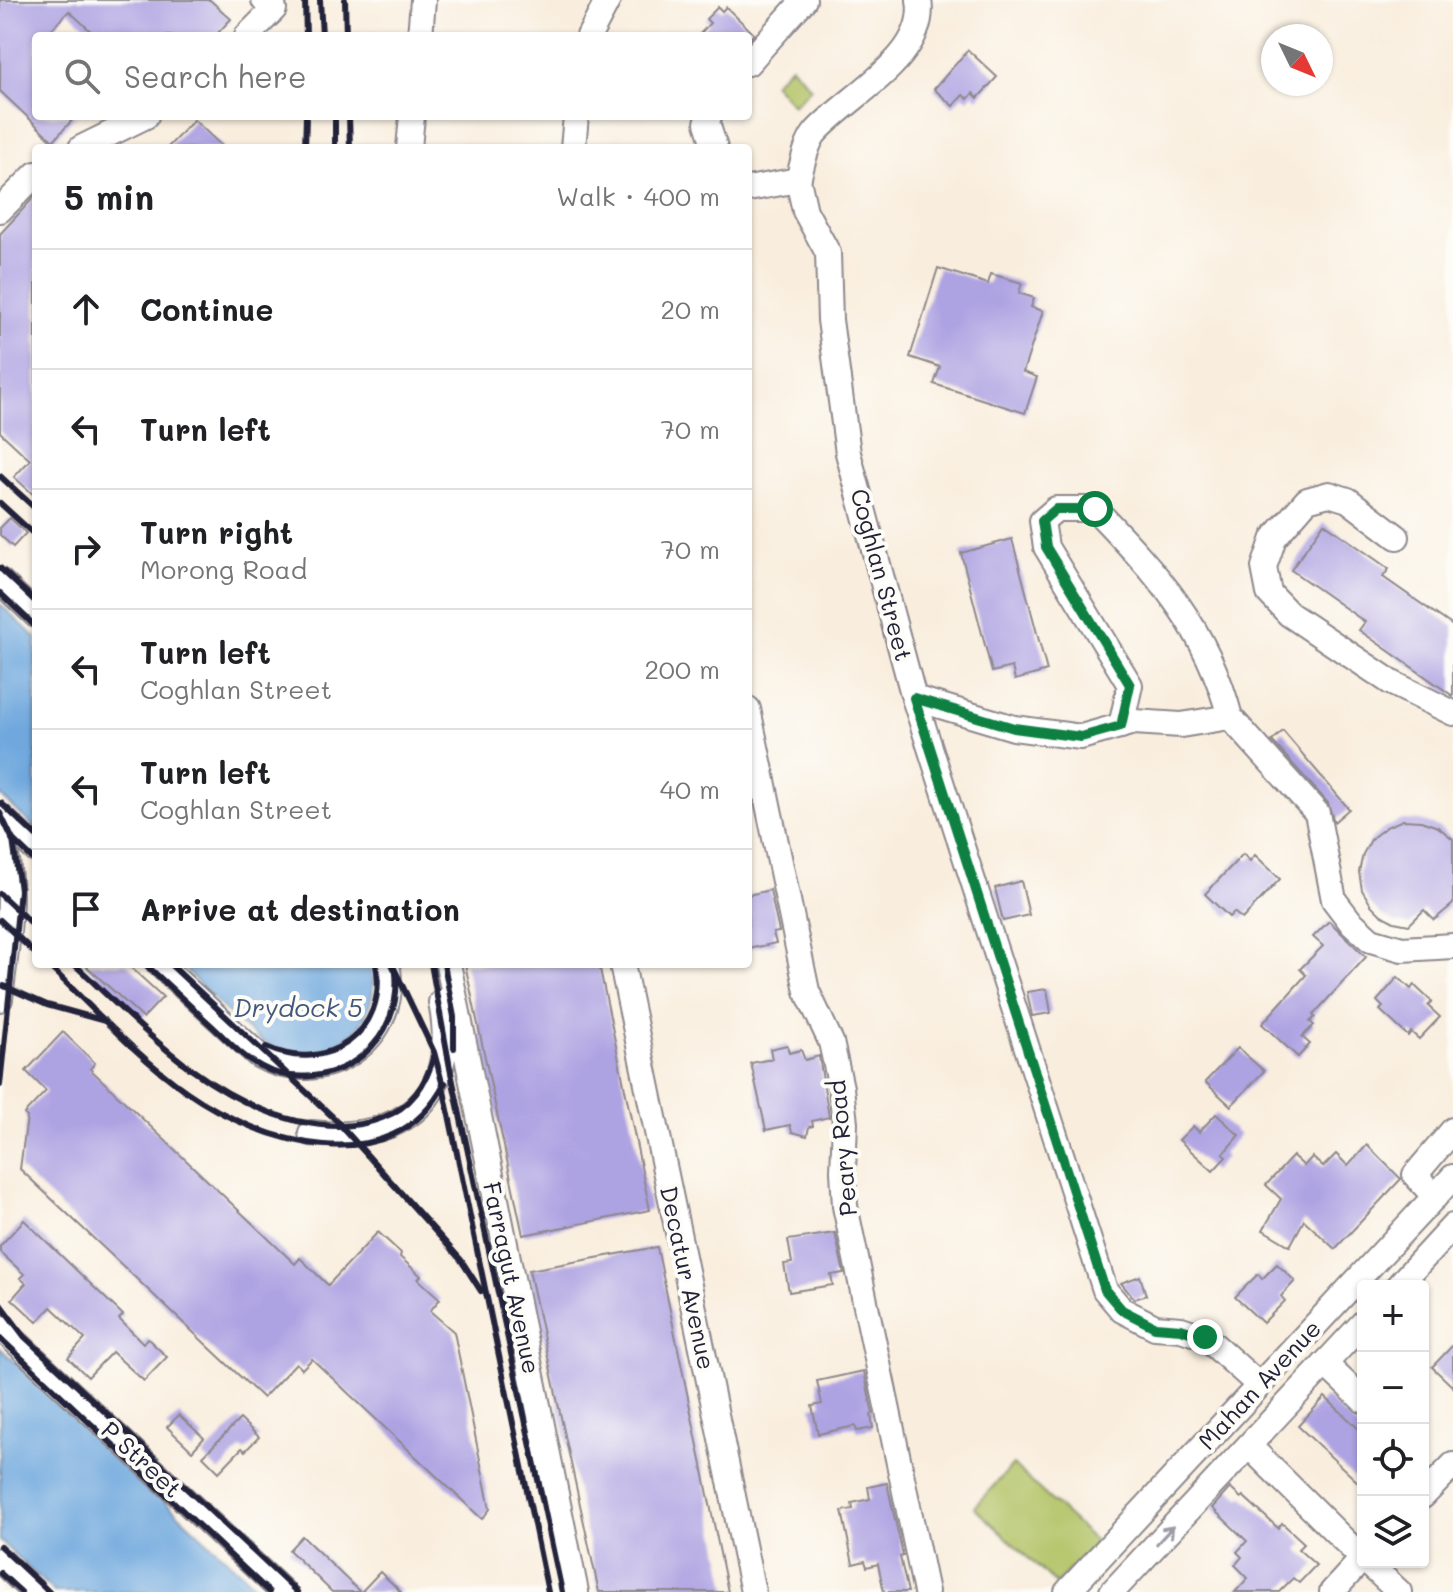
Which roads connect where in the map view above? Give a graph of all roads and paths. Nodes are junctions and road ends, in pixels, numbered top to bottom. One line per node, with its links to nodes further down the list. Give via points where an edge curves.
1 (423, 0): 7 (street)
2 (608, 0): 8 (street)
3 (804, 0): 9 (street)
4 (919, 0): 19 (street, via 918,28 906,49 813,135)
5 (269, 4): 6 (street)
6 (250, 32)
7 (420, 32)
8 (591, 32)
9 (752, 58)
10 (138, 120): 14 (street)
11 (412, 120): 15 (street)
12 (576, 120): 16 (street)
13 (708, 120): 17 (street)
14 (89, 144)
15 (409, 144)
16 (573, 144)
17 (714, 144)
18 (32, 178): 21 (street)
19 (798, 180): 20 (street); 25 (street, Coghlan Street, via 805,211 828,253 830,320 848,453)
20 (752, 188)
21 (0, 210)
22 (1397, 537): 26 (street, via 1348,500 1329,494 1307,500 1274,538 1264,567 1269,593 1289,614 1392,683)
23 (0, 581): 24 (street)
24 (32, 611)
25 (914, 698): 28 (street, via 1014,728 1081,737); 51 (street, Coghlan Street, via 1105,1290 1122,1310 1155,1327 1205,1337)
26 (1453, 713)
27 (1230, 717): 28 (street); 28 (street, via 1220,677 1188,618 1150,566 1095,509 1056,509 1042,521 1046,547 1130,685); 33 (street, via 1317,813 1334,900 1350,921 1371,940 1402,949)
28 (1121, 726)
29 (752, 728): 64 (street, Peary Road, via 807,991 831,1042 841,1088 845,1206)
30 (0, 816): 32 (street)
31 (0, 833): 39 (street, via 11,886)
32 (32, 846)
33 (1453, 946)
34 (163, 968): 35 (street, via 258,1055 301,1068 338,1061 371,1033 387,1001)
35 (388, 968)
36 (438, 968): 40 (street)
37 (439, 968): 41 (street, Farragut Avenue)
38 (623, 968): 63 (street, Decatur Avenue)
39 (0, 999)
40 (443, 1009): 41 (street); 43 (street, via 442,1064 431,1090 412,1112 363,1134)
41 (469, 1066): 62 (street, Farragut Avenue)
42 (1453, 1130): 45 (street, via 1415,1175)
43 (311, 1133)
44 (1453, 1177): 45 (street, Mahan Avenue)
45 (1435, 1197): 51 (street, Mahan Avenue)
46 (1453, 1226): 47 (street)
47 (1404, 1280)
48 (0, 1325): 61 (street, P Street)
49 (1357, 1329): 50 (street)
50 (1325, 1364): 52 (street); 53 (street)
51 (1259, 1385): 65 (street, Mahan Avenue)
52 (1357, 1394)
53 (1249, 1446): 56 (street); 66 (street, one-way to 53)
54 (1453, 1465): 55 (street)
55 (1429, 1490)
56 (1357, 1552)
57 (0, 1560): 60 (street)
58 (1357, 1566): 67 (street)
59 (1374, 1568): 68 (street)
60 (34, 1592)
61 (283, 1592)
62 (576, 1592)
63 (753, 1592)
64 (926, 1592)
65 (1067, 1592)
66 (1112, 1592)
67 (1332, 1592)
68 (1399, 1592)

